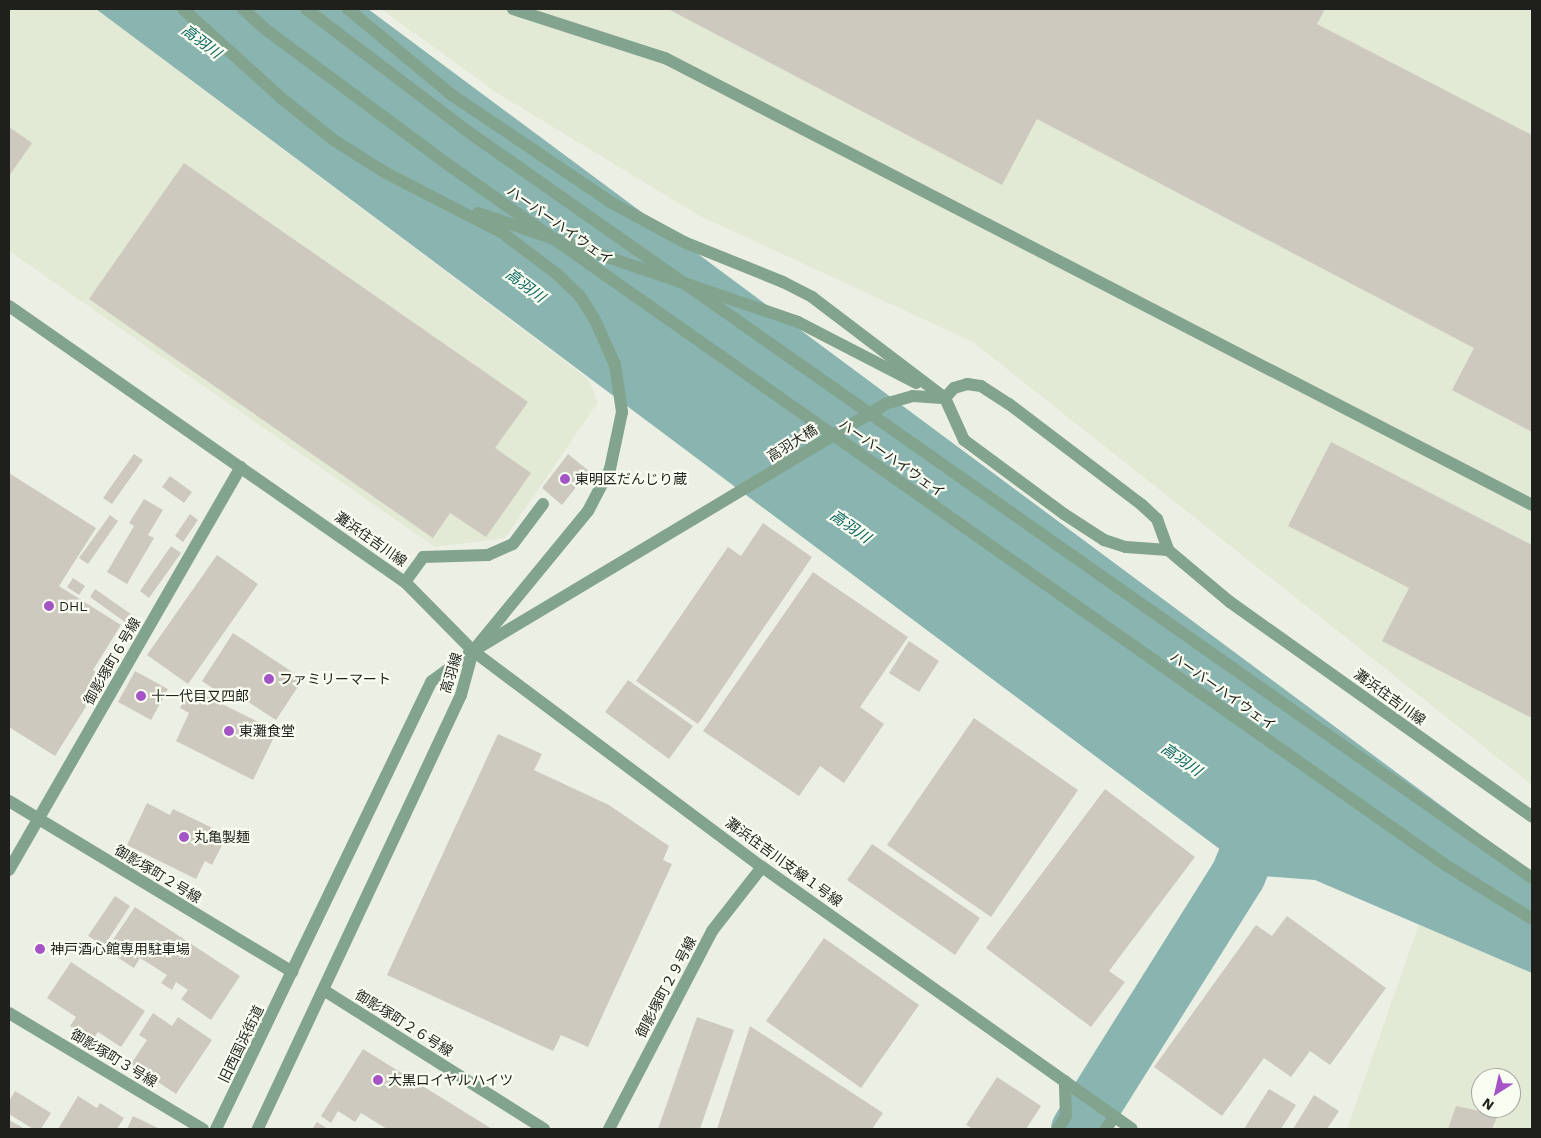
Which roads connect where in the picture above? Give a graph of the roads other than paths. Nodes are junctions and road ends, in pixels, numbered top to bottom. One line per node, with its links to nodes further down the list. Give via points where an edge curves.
1 (183, 9): 6 (street, via 281,98 335,141 386,173)
2 (243, 9): 21 (street, ハーバーハイウェイ, bridge, via 265,29 458,172 1447,866)
3 (306, 9): 20 (street, ハーバーハイウェイ, bridge, via 470,133)
4 (348, 9): 8 (street, via 452,95 579,182 648,223 812,297)
5 (513, 9): 11 (street, via 665,58)
6 (443, 201): 8 (street, bridge, via 798,322); 14 (street, via 531,252 580,296 615,364 622,412 620,435 610,469 588,511)
7 (9, 306): 9 (street, 灘浜住吉川線)
8 (945, 398): 12 (street, via 964,440 1064,514 1104,540 1126,547); 12 (street, via 954,388 966,384 981,386 1009,404 1142,505 1157,519); 14 (street, 高羽大橋, bridge, via 913,396 885,404)
9 (241, 467): 13 (street, 灘浜住吉川線); 17 (street, 御影塚町６号線)
10 (543, 504): 13 (street, via 513,544 488,555 423,557)
11 (1532, 505)
12 (1168, 550): 16 (street, 灘浜住吉川線, via 1230,602)
13 (405, 582): 14 (street, 灘浜住吉川線)
14 (474, 651): 18 (street, 灘浜住吉川支線１号線); 22 (street, 高羽線, via 432,681); 23 (street, 高羽線, via 461,696)
15 (9, 801): 17 (street, 御影塚町２号線)
16 (1532, 818)
17 (38, 819): 19 (street, 御影塚町６号線); 22 (street, 御影塚町２号線)
18 (762, 866): 25 (street, 灘浜住吉川支線１号線); 31 (street, 御影塚町２９号線, via 712,931)
19 (9, 870)
20 (1532, 878)
21 (1532, 919)
22 (292, 972): 28 (street, 旧西国浜街道)
23 (325, 990): 29 (street); 30 (street, 御影塚町２６号線)
24 (9, 1014): 27 (street, 御影塚町３号線)
25 (1065, 1081): 26 (street, 灘浜住吉川支線１号線); 32 (street, via 1066,1116)
26 (1111, 1114): 33 (street); 34 (street)
27 (203, 1129)
28 (216, 1129)
29 (258, 1129)
30 (544, 1129)
31 (609, 1129)
32 (1058, 1129)
33 (1106, 1129)
34 (1132, 1129)

